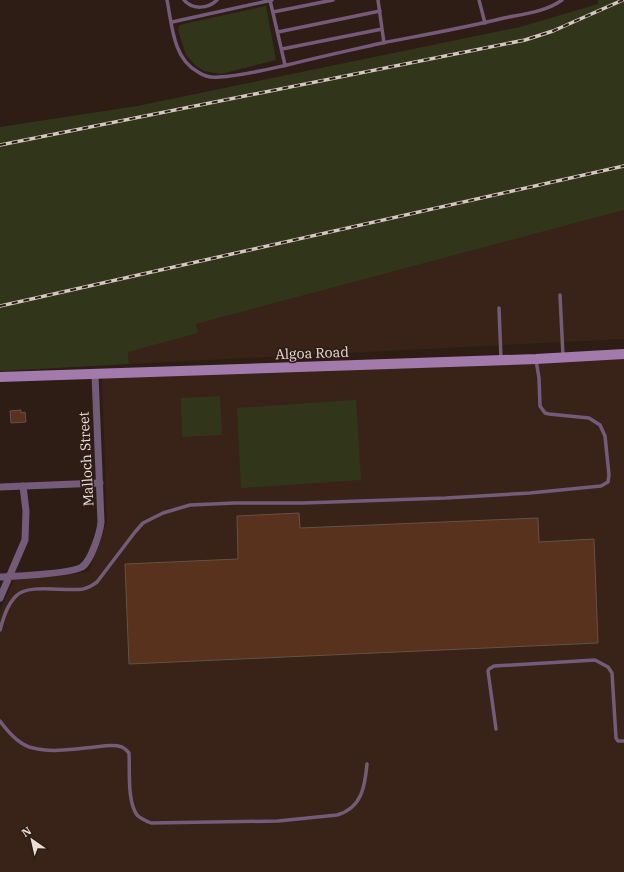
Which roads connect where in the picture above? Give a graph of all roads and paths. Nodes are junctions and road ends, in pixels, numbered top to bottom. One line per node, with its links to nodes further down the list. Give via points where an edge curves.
1 (167, 0): 11 (lane)
2 (184, 0): 3 (lane, via 196,8)
3 (217, 0)
4 (271, 0): 10 (lane); 11 (lane)
5 (333, 0): 10 (lane)
6 (378, 0): 9 (lane)
7 (479, 0): 12 (lane)
8 (562, 0): 12 (lane, via 553,6)
9 (380, 11): 13 (lane); 14 (lane)
10 (273, 12): 14 (lane)
11 (172, 22): 17 (lane, via 175,41 185,62 206,76 227,77)
12 (485, 23): 15 (lane)
13 (382, 29): 15 (lane); 16 (lane)
14 (278, 32): 16 (lane)
15 (384, 43): 17 (lane)
16 (282, 49): 17 (lane)
17 (285, 65)
18 (560, 295): 21 (lane)
19 (499, 308): 23 (lane)
20 (624, 354): 21 (street, Algoa Road)
21 (563, 357): 22 (street, Algoa Road)
22 (536, 358): 23 (street, Algoa Road); 32 (lane, via 540,406 545,413 589,418 597,422 603,430 609,475 606,484 507,494 303,503 235,503 176,508 143,523 97,582 90,587 74,590 35,589 20,593 11,603)
23 (501, 360): 24 (street, Algoa Road)
24 (95, 375): 25 (street, Algoa Road); 26 (street, Malloch Street)
25 (0, 377)
26 (100, 482): 28 (street); 29 (street, Malloch Street, via 101,522 96,542 83,566 71,571)
27 (0, 486): 28 (street)
28 (23, 486): 29 (street, via 26,536)
29 (10, 576): 30 (street); 31 (street)
30 (0, 577)
31 (0, 598)
32 (0, 630)
33 (0, 721): 36 (lane, via 12,736 32,748 48,750 112,746 126,749 129,753 131,799 138,815 151,823 278,821 338,815 352,809 362,794)
34 (496, 729): 35 (lane, via 489,669 494,666 595,660 608,667 612,673 616,738 618,741)
35 (624, 741)
36 (367, 764)

